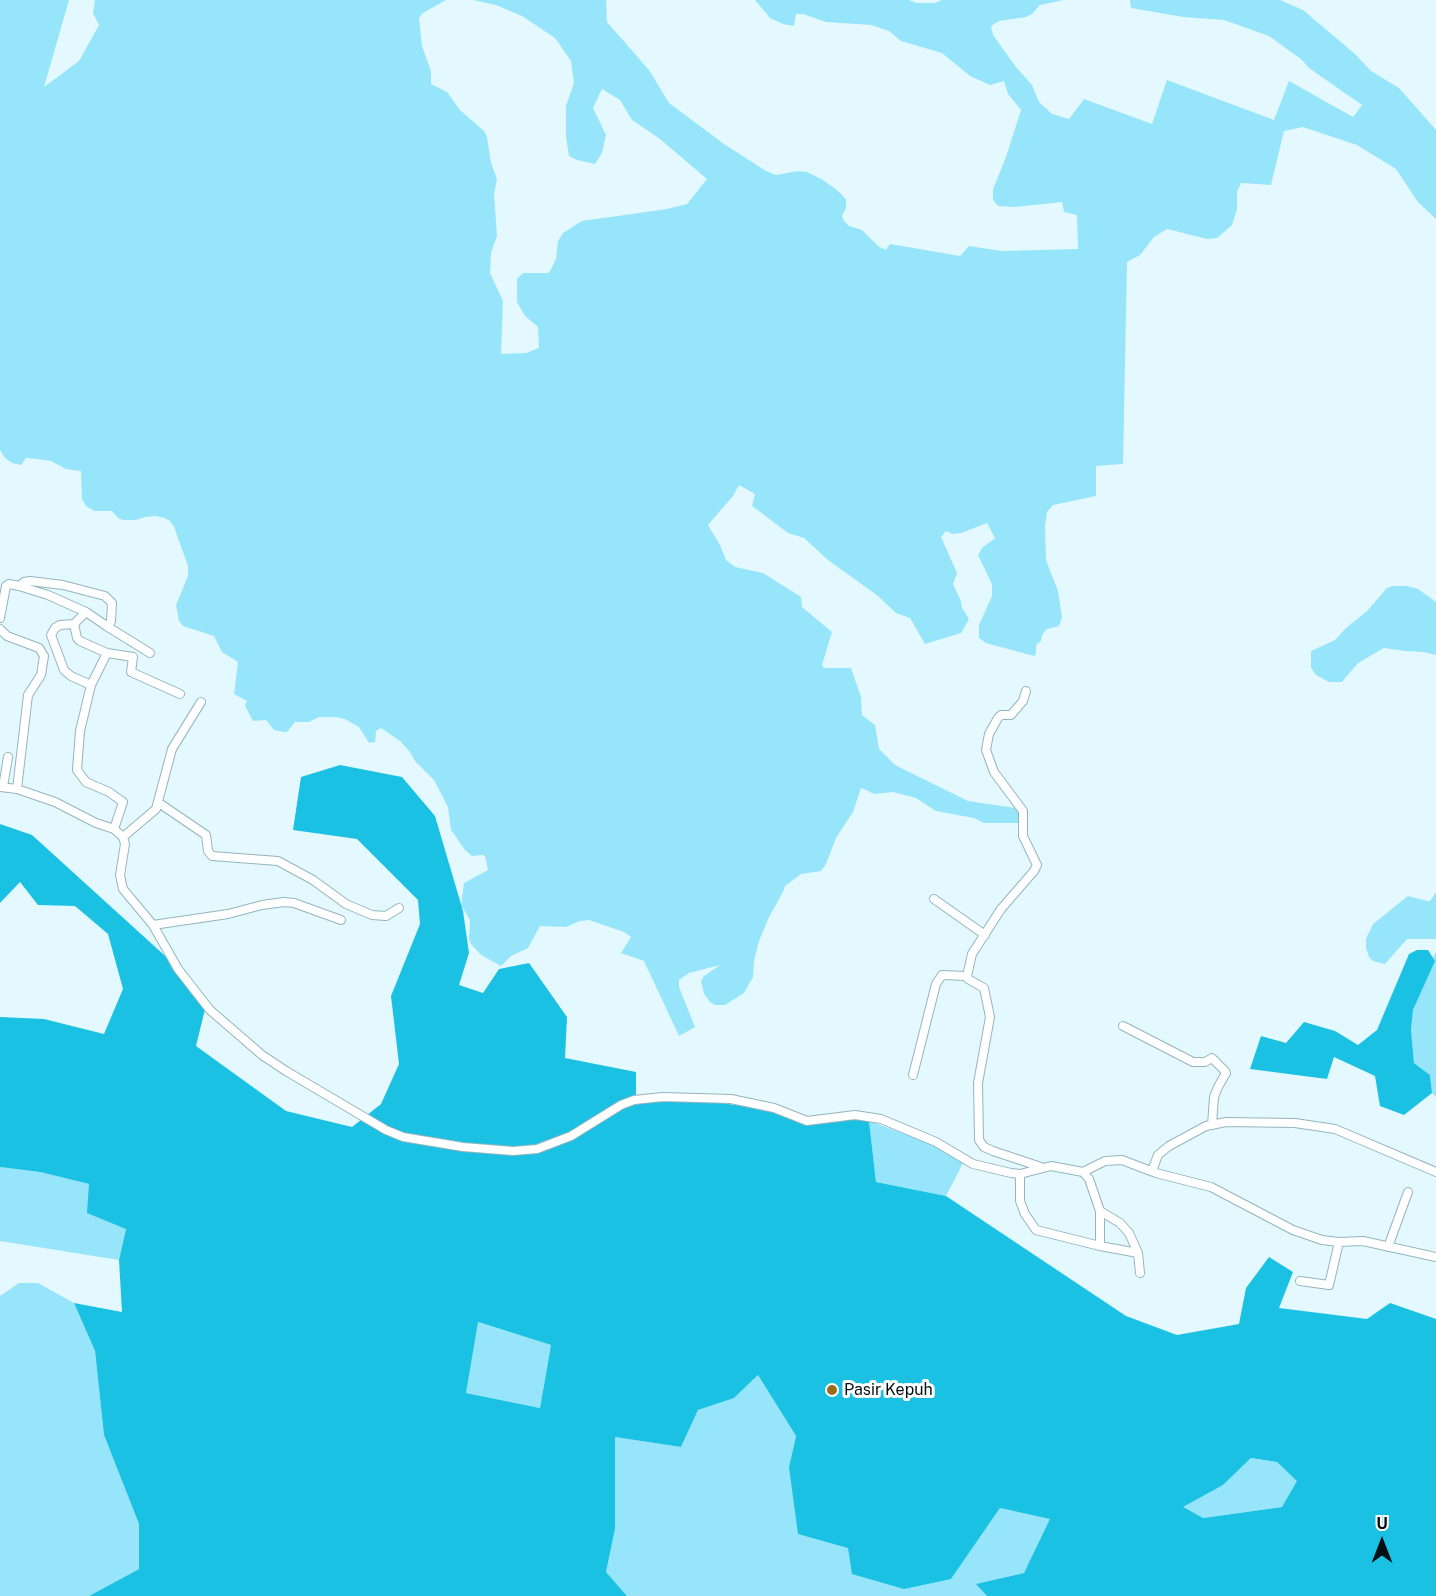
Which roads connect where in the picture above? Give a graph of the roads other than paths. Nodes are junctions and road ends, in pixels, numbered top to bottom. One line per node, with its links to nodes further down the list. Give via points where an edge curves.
1 (19, 586): 2 (street); 3 (street, via 6,586); 5 (street, via 30,581 105,596 112,603)
2 (86, 612): 4 (street); 5 (street)
3 (0, 618)
4 (74, 624): 7 (street, via 80,641); 9 (street, via 60,625 51,634 64,670)
5 (108, 627): 8 (street)
6 (0, 629): 15 (street, via 7,636 39,648 44,656 41,675 28,695)
7 (107, 653): 9 (street); 11 (street, via 133,657 131,672)
8 (150, 653)
9 (91, 685): 17 (street, via 80,731 77,770 86,782 123,802)
10 (1026, 691): 23 (street, via 1011,715 998,718 986,750 994,772 1023,811 1023,836 1037,865)
11 (180, 694)
12 (201, 702): 16 (street, via 172,749)
13 (8, 757): 14 (street)
14 (2, 787): 15 (street)
15 (17, 789): 17 (street)
16 (159, 803): 18 (street); 20 (street, via 206,835 212,856 278,861 346,904 372,915 386,916)
17 (114, 830): 18 (street)
18 (123, 837): 22 (street, via 123,889)
19 (934, 899): 23 (street)
20 (399, 908)
21 (341, 920): 22 (street, via 284,902)
22 (153, 925): 32 (street, via 178,969 210,1010 235,1032 286,1071 403,1137 464,1147 537,1149 571,1136 634,1100 730,1099 774,1108 807,1121 855,1115 881,1119 973,1164)
23 (985, 934): 24 (street, via 972,954)
24 (967, 976): 26 (street, via 942,975 936,984); 28 (street, via 984,988 990,1017 978,1083 979,1140 993,1151)
25 (1123, 1026): 27 (street, via 1193,1062 1212,1059 1224,1070 1226,1074 1214,1097)
26 (913, 1075)
27 (1212, 1125): 29 (street, via 1169,1146 1158,1155); 31 (street, via 1295,1123 1335,1129)
28 (1043, 1167): 30 (street); 32 (street)
29 (1152, 1171): 30 (street, via 1112,1160); 35 (street, via 1211,1187 1293,1230)
30 (1083, 1172): 34 (street)
31 (1436, 1172)
32 (1020, 1174): 36 (street, via 1020,1201 1036,1230)
33 (1408, 1192): 37 (street)
34 (1100, 1211): 36 (street); 38 (street, via 1120,1223)
35 (1339, 1242): 37 (street, via 1363,1241); 41 (street, via 1329,1285)
36 (1100, 1246): 38 (street)
37 (1388, 1247): 39 (street)
38 (1138, 1253): 40 (street)
39 (1436, 1257)
40 (1140, 1273)
41 (1300, 1281)

